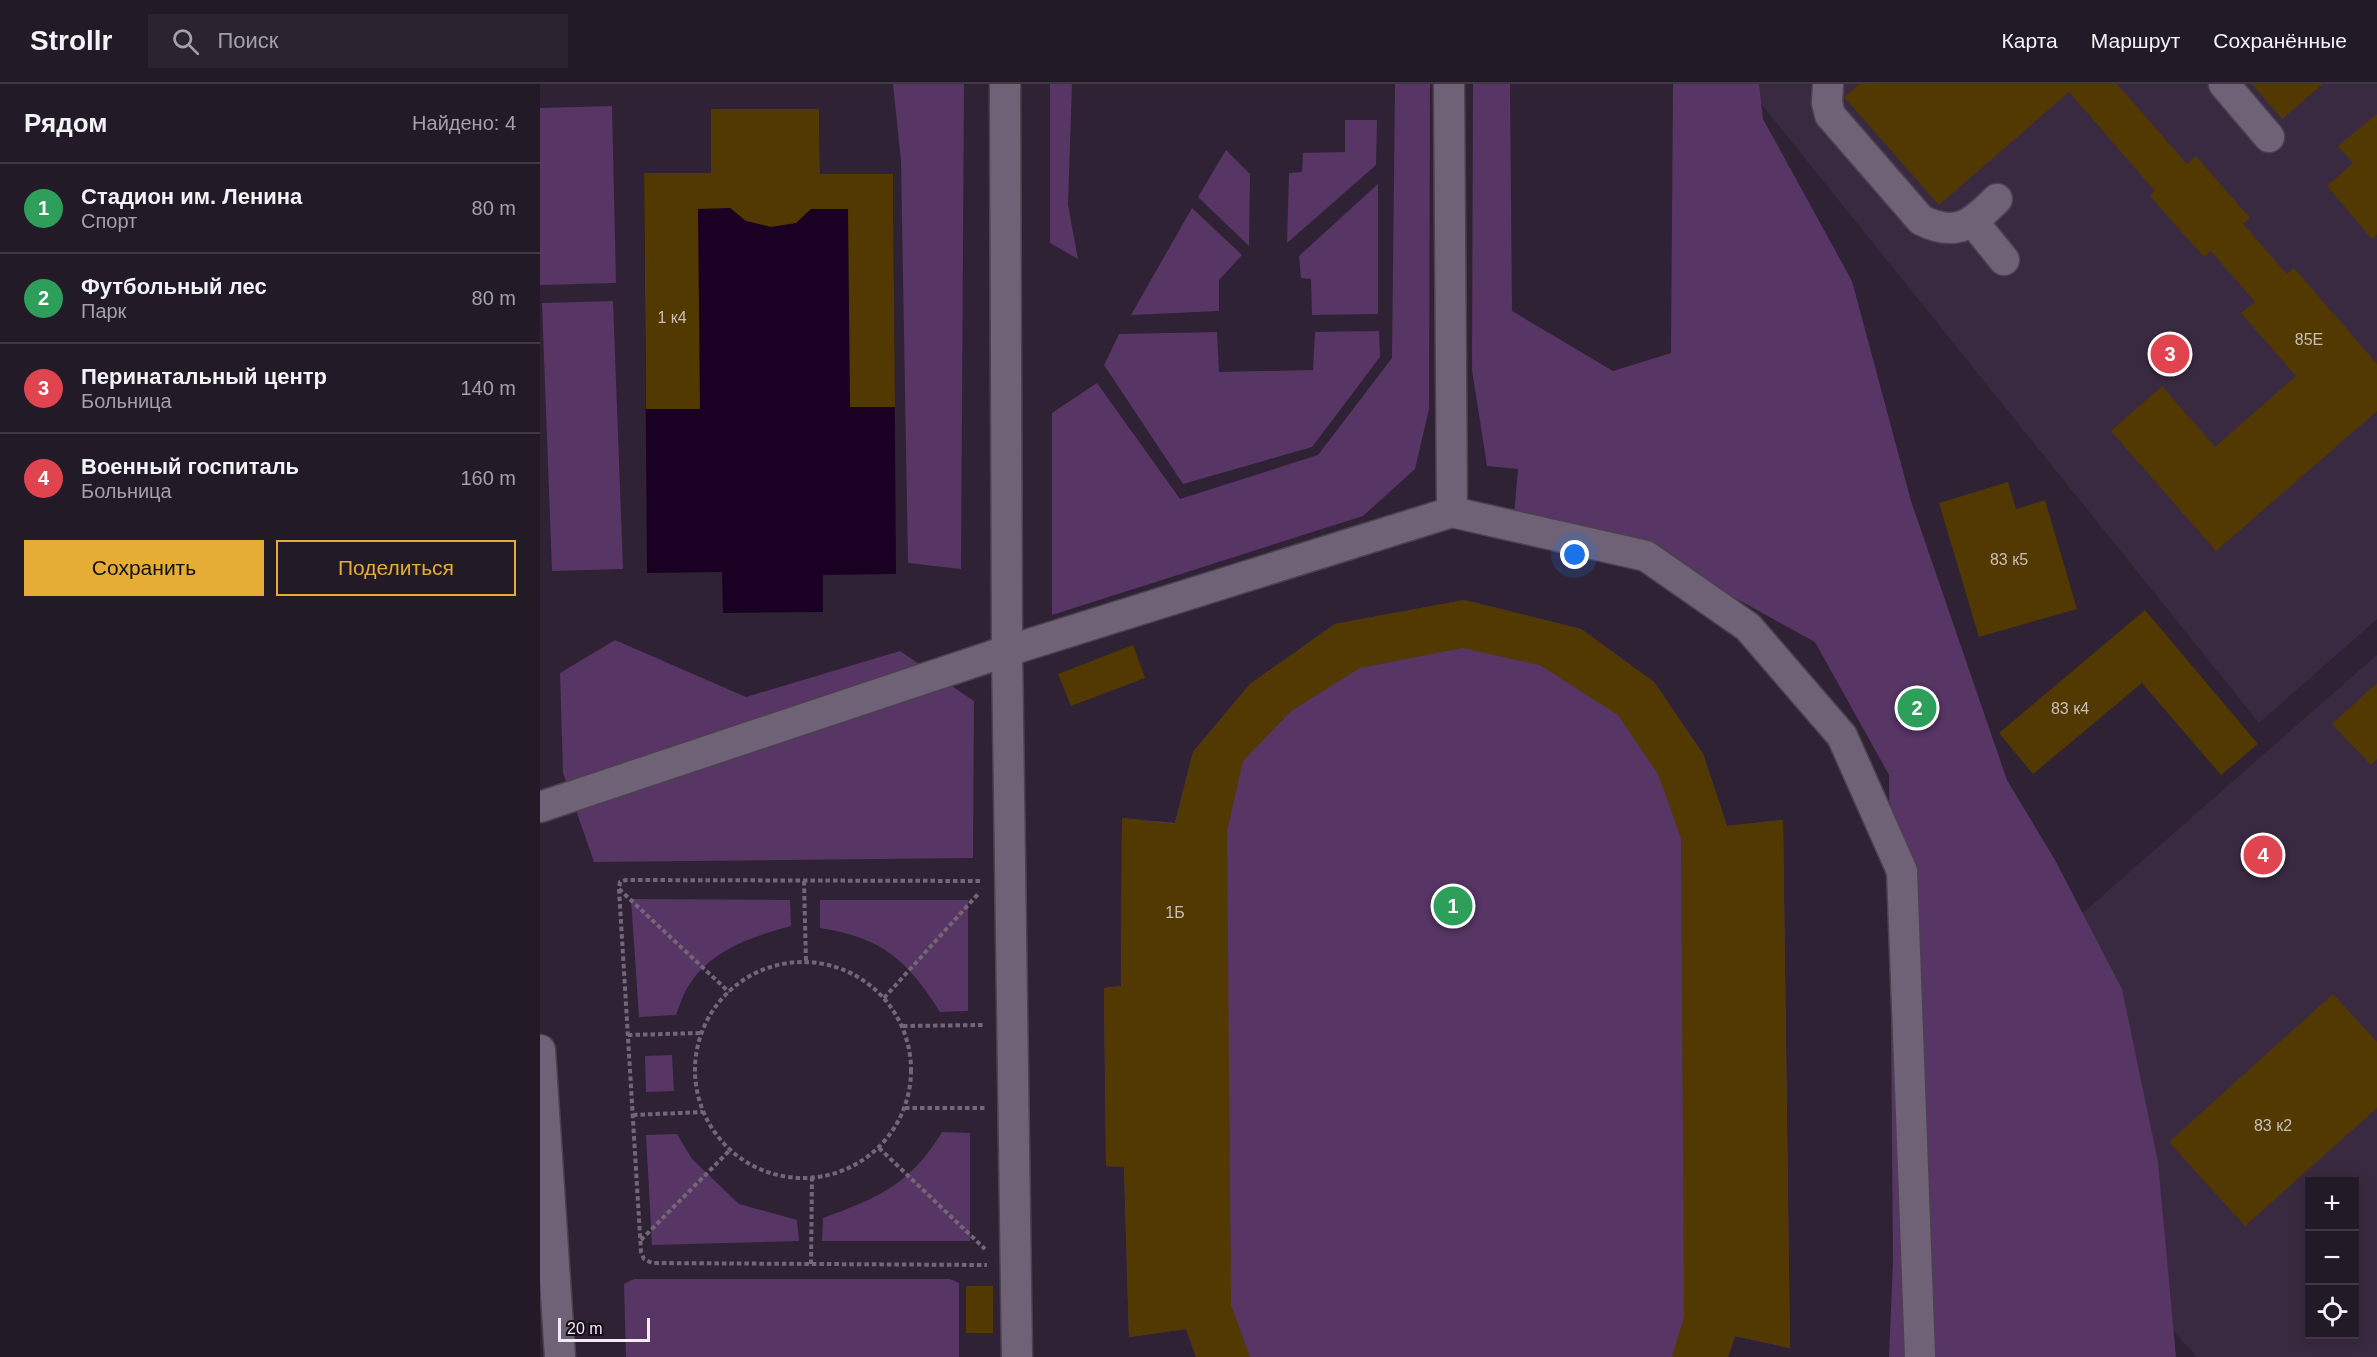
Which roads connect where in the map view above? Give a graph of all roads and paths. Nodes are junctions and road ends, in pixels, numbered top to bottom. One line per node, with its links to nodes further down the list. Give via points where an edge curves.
1 (1005, 84): 10 (street)
2 (1449, 84): 9 (street)
3 (1828, 84): 7 (street, via 1830,115 1921,220 1948,228)
4 (2224, 84): 5 (street)
5 (2269, 137)
6 (1997, 199): 7 (street)
7 (1974, 223): 8 (street)
8 (2004, 260)
9 (1452, 512): 10 (street); 35 (street, via 1646,556 1748,627 1842,736 1902,871)
10 (1007, 651): 11 (street); 13 (street)
11 (540, 807)
12 (804, 881): 13 (path); 14 (path, via 626,880 620,882); 15 (path)
13 (1000, 881): 17 (path); 18 (street)
14 (619, 889): 16 (path); 21 (path)
15 (806, 962): 16 (path, via 751,975); 17 (path, via 849,971)
16 (729, 992): 20 (path, via 712,1011)
17 (884, 998): 19 (path)
18 (1013, 1024): 19 (path); 24 (street)
19 (903, 1026): 23 (path, via 911,1053 912,1081)
20 (701, 1033): 21 (path); 25 (path, via 695,1059 696,1086)
21 (628, 1035): 26 (path)
22 (540, 1050): 33 (street)
23 (905, 1108): 24 (path); 27 (path)
24 (1014, 1108): 32 (street)
25 (703, 1112): 26 (path); 28 (path)
26 (633, 1115): 30 (path)
27 (879, 1148): 29 (path, via 852,1166); 32 (path)
28 (730, 1150): 29 (path, via 768,1173); 30 (path)
29 (812, 1178): 31 (path)
30 (641, 1240): 31 (path, via 644,1259 652,1263)
31 (811, 1264): 32 (path)
32 (1009, 1265): 34 (street)
33 (560, 1357)
34 (1017, 1357)
35 (1920, 1357)

